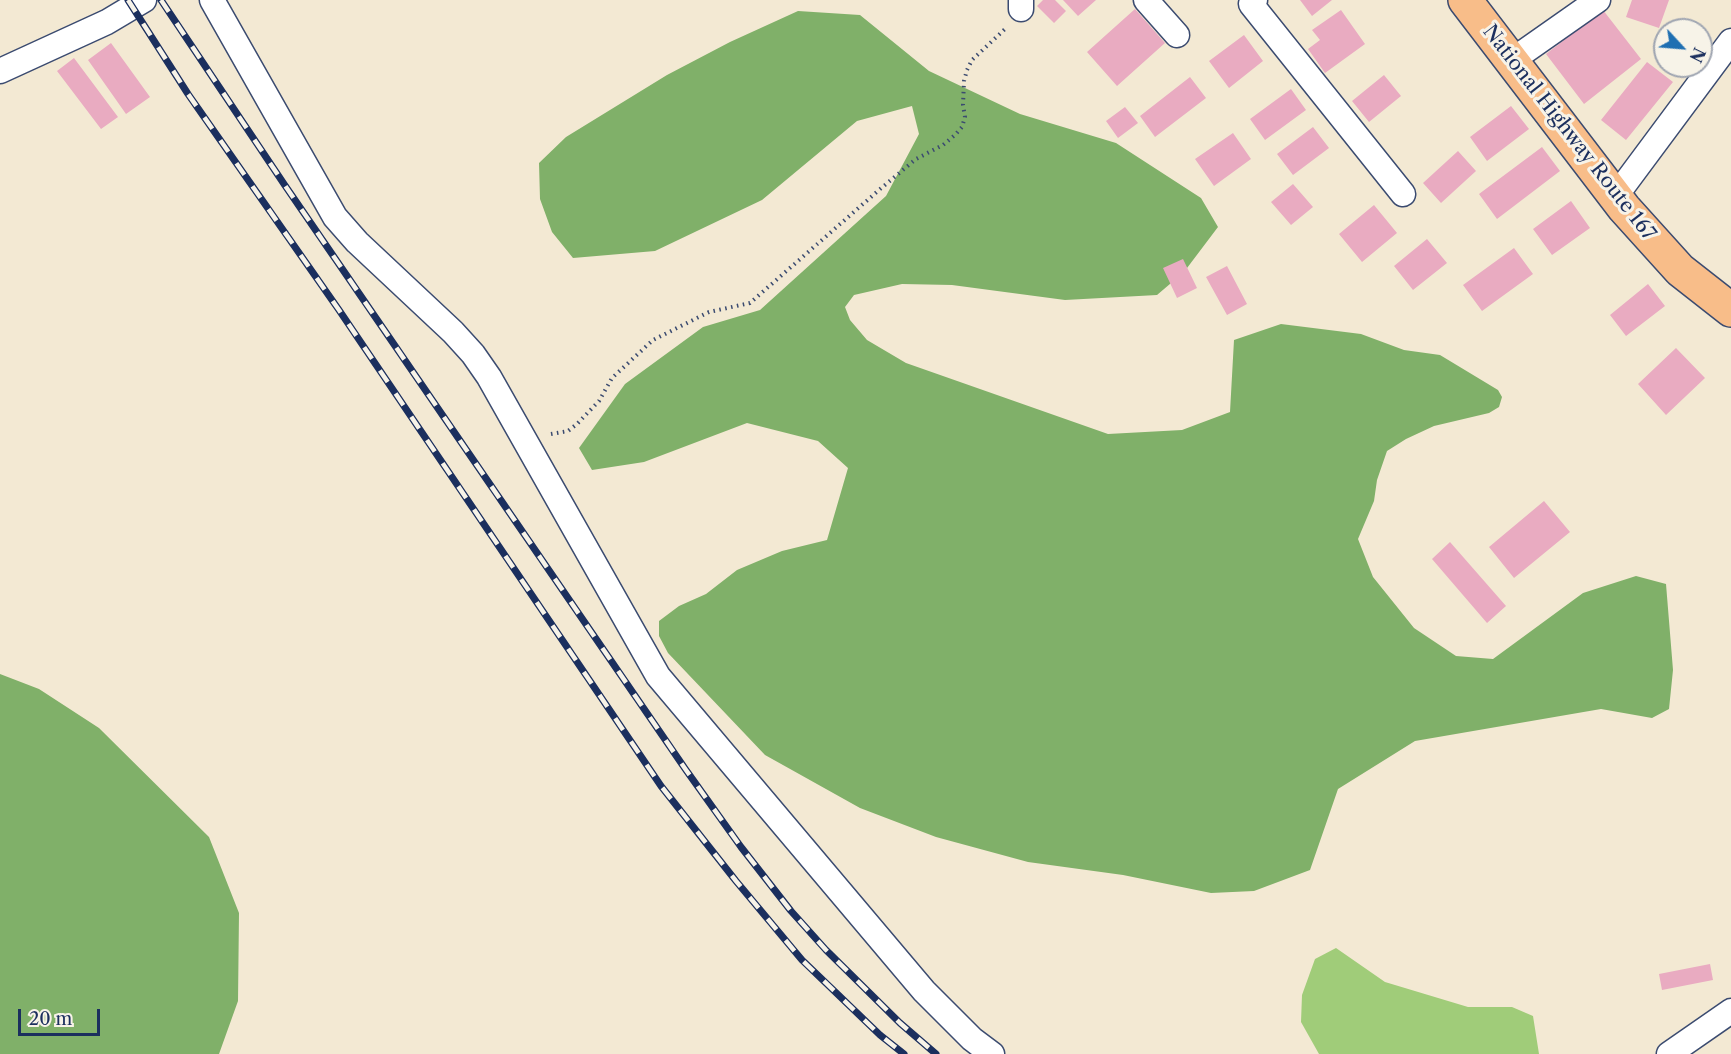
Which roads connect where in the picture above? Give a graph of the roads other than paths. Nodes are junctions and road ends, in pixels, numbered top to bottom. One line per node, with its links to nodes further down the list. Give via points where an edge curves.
1 (144, 0): 10 (street)
2 (212, 0): 17 (street, via 335,217 453,332 489,377 658,676)
3 (1146, 0): 7 (street)
4 (1255, 0): 13 (street, via 1251,3)
5 (1465, 0): 11 (highway, National Highway Route 167)
6 (1598, 0): 11 (street)
7 (1177, 35)
8 (1731, 41): 14 (street)
9 (0, 50): 10 (street)
10 (24, 61): 12 (street)
11 (1511, 61): 14 (highway, National Highway Route 167)
12 (0, 71)
13 (1403, 194)
14 (1615, 197): 15 (highway, National Highway Route 167, via 1680,270)
15 (1731, 310)
16 (1731, 1011): 18 (street)
17 (972, 1046): 19 (street)
18 (1682, 1052)
19 (992, 1054)

